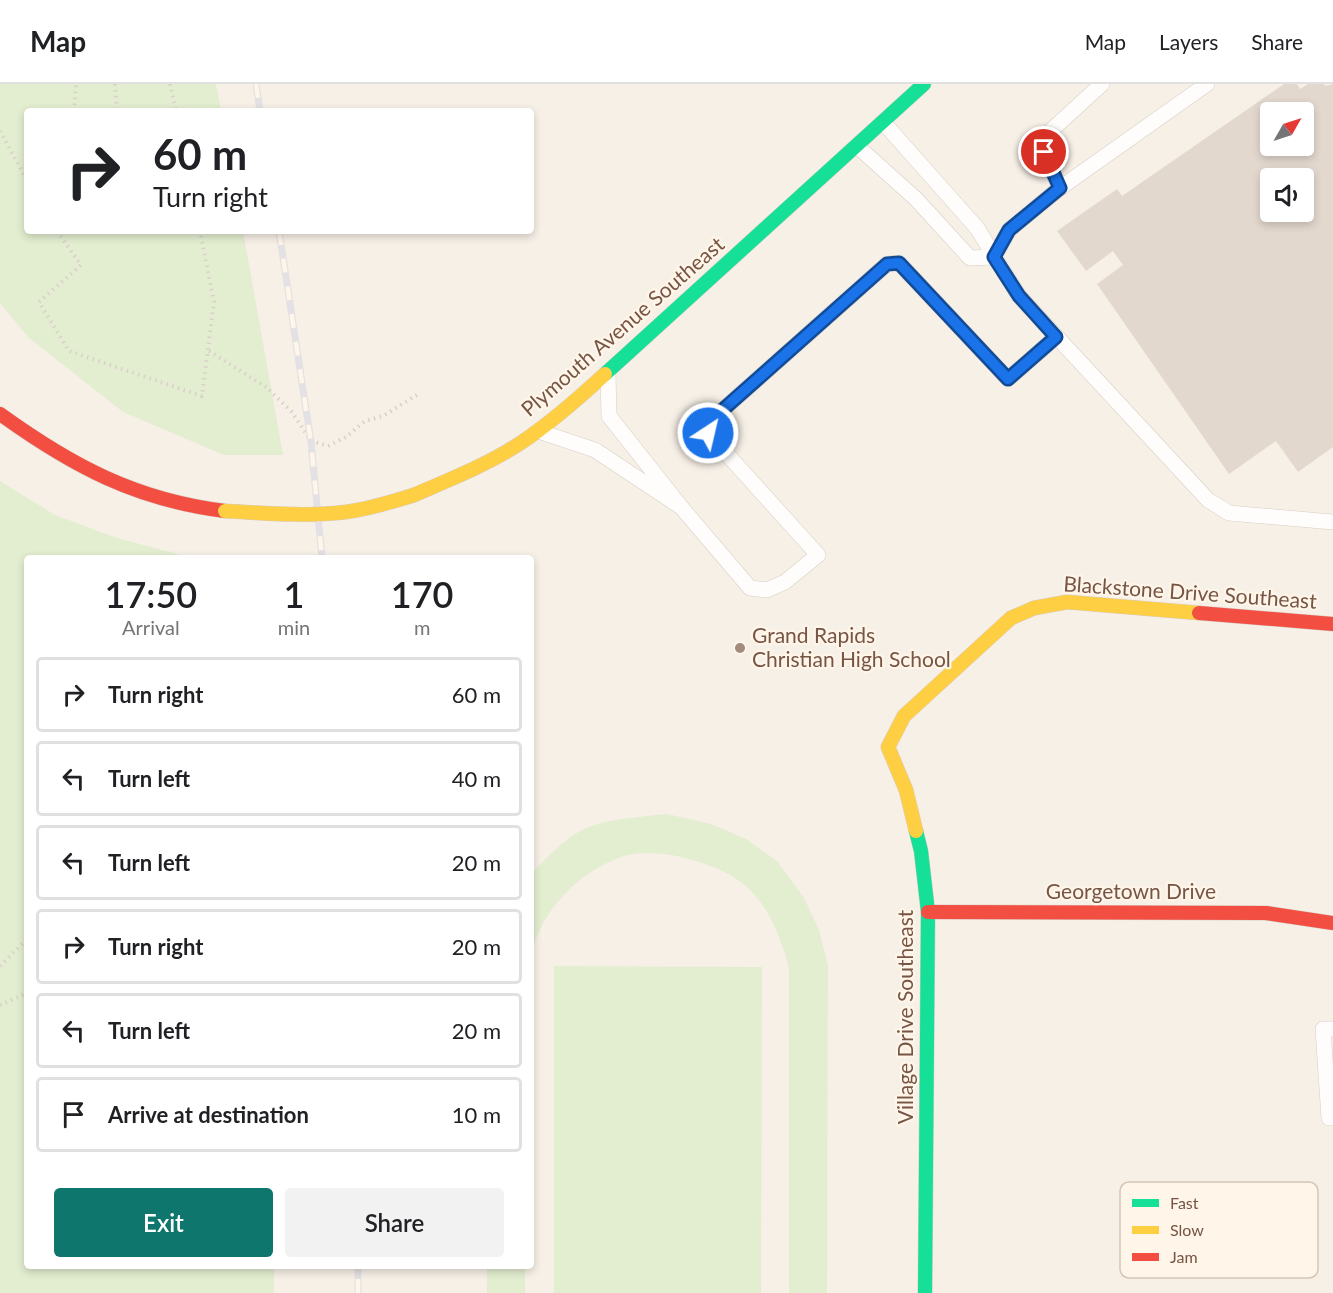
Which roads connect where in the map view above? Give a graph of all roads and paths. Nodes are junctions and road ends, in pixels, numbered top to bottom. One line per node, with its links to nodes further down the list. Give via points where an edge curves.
1 (76, 84): 7 (path)
2 (115, 84): 8 (path)
3 (170, 84): 9 (path)
4 (924, 84): 10 (street, Plymouth Avenue Southeast)
5 (1102, 84): 14 (lane, via 1046,135 1044,152)
6 (1208, 84): 14 (lane)
7 (75, 108)
8 (117, 108)
9 (175, 108)
10 (883, 122): 12 (street, Plymouth Avenue Southeast); 17 (lane, via 977,228)
11 (0, 131): 13 (path)
12 (857, 146): 17 (lane, via 916,199 970,258); 20 (street, Plymouth Avenue Southeast)
13 (24, 175)
14 (1060, 188): 17 (lane, via 1009,230)
15 (59, 234): 19 (path, via 81,265 39,302 69,351 202,396)
16 (201, 234): 19 (path, via 214,302)
17 (994, 257): 18 (lane, via 1019,296)
18 (1056, 337): 24 (lane, via 1008,379 899,263 887,264 709,422 708,433 818,555 785,582 767,590 750,588); 25 (lane, via 1208,500 1228,513)
19 (208, 351): 21 (path, via 266,387 292,412 311,441 328,446 364,421 383,416)
20 (608, 372): 23 (street, Plymouth Avenue Southeast); 24 (lane, via 609,416)
21 (420, 393)
22 (0, 414): 23 (street, Plymouth Avenue Southeast, bridge, via 62,457 159,499 225,511 275,514 345,512 414,495 461,475)
23 (538, 430): 24 (lane, via 595,450)
24 (681, 507)
25 (1333, 522)
26 (1333, 624): 27 (street, Blackstone Drive Southeast, via 1067,602 1034,608 1011,618 904,716)
27 (888, 747): 28 (street, Village Drive Southeast, via 906,790 921,851)
28 (928, 912): 29 (street, Georgetown Drive, via 1266,914); 36 (street, Village Drive Southeast)
29 (1333, 923)
30 (24, 942): 31 (path)
31 (0, 966)
32 (24, 994): 33 (path)
33 (0, 1005)
34 (1333, 1029): 35 (lane, via 1323,1029 1329,1118)
35 (1333, 1118)
36 (925, 1293)

